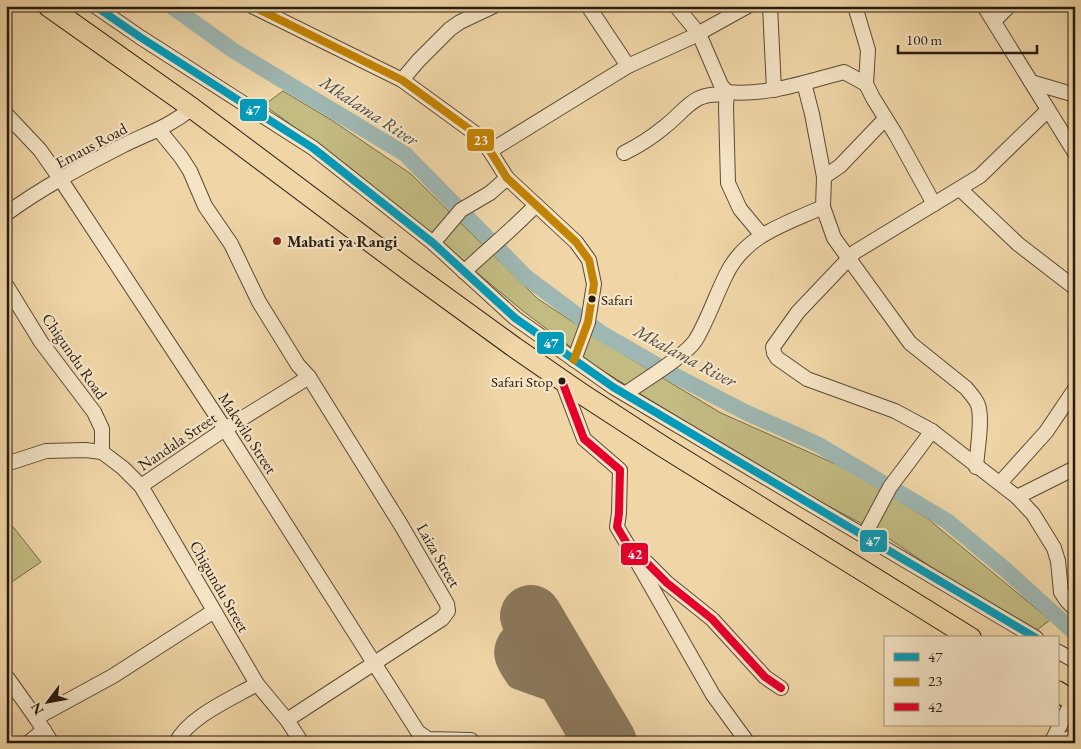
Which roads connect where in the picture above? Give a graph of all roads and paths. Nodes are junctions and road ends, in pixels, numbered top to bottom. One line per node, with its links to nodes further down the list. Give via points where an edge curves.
1 (48, 6): 22 (highway)
2 (95, 6): 39 (street, via 313,148)
3 (252, 6): 15 (street)
4 (494, 6): 15 (street, via 450,29)
5 (588, 6): 14 (street)
6 (676, 6): 13 (street)
7 (748, 6): 13 (street)
8 (770, 6): 19 (street)
9 (855, 6): 18 (street, via 868,50)
10 (984, 6): 12 (street)
11 (1008, 6): 12 (street)
12 (994, 21): 16 (street)
13 (699, 34): 14 (street); 20 (street)
14 (628, 66): 27 (street)
15 (402, 80): 27 (street, via 476,134)
16 (1031, 82): 21 (street); 23 (street)
17 (804, 83): 18 (street, via 844,72); 19 (street); 30 (street)
18 (866, 84): 25 (street)
19 (774, 90): 20 (street)
20 (726, 94): 29 (street, via 698,97 665,127); 38 (street, via 728,183 740,209)
21 (1075, 95)
22 (192, 108): 26 (street, Emaus Road); 46 (highway, via 408,270)
23 (1048, 110): 28 (street); 33 (street, via 986,170)
24 (6, 114): 32 (street, Makwilo Street, via 40,150)
25 (885, 119): 30 (street, via 840,166); 34 (street)
26 (159, 130): 32 (street, Emaus Road); 45 (street, via 181,157 205,206 231,244 259,302)
27 (490, 151): 31 (street)
28 (1075, 153)
29 (624, 154)
30 (824, 177): 36 (street)
31 (507, 178): 35 (street); 39 (street, via 490,193 461,210)
32 (61, 180): 37 (street, Emaus Road); 49 (street, Makwilo Street)
33 (960, 189): 34 (street); 43 (street, via 1018,244)
34 (934, 204): 40 (street)
35 (536, 205): 41 (street); 44 (street, via 576,242 589,260 594,284 588,322)
36 (823, 207): 38 (street); 40 (street, via 834,238)
37 (6, 214)
38 (761, 234): 48 (street, via 734,260 695,340 685,352)
39 (433, 242): 41 (street)
40 (848, 258): 50 (street, via 798,312 773,347 774,353 807,378 895,411); 53 (street, via 910,343 974,397 979,420)
41 (464, 272): 44 (street, via 515,318)
42 (6, 285): 51 (street, Chigundu Road, via 41,342 94,412 102,429)
43 (1075, 288)
44 (574, 360): 48 (street)
45 (309, 377): 49 (street, Nandala Street); 66 (street, Laiza Street, via 448,604 447,616)
46 (562, 380): 59 (street, via 584,439 620,470 617,527); 62 (highway)
47 (1075, 389): 55 (street, via 1046,432)
48 (625, 394): 58 (street)
49 (225, 429): 56 (street, Nandala Street); 66 (street, Makwilo Street)
50 (932, 431): 53 (street); 58 (street, via 890,487)
51 (102, 452): 52 (street, via 46,451); 56 (street, Chigundu Street)
52 (6, 464)
53 (976, 467): 55 (street)
54 (1075, 468): 57 (street)
55 (1000, 483): 57 (street)
56 (141, 486): 61 (street, Chigundu Street)
57 (1017, 497): 60 (street, via 1033,514 1054,548 1061,592)
58 (864, 536): 63 (street)
59 (632, 552): 69 (street, via 712,619 766,677); 83 (street, via 713,695)
60 (1075, 609)
61 (214, 611): 68 (street, Chigundu Street); 71 (street, via 113,676)
62 (968, 636)
63 (1033, 636)
64 (1058, 652): 65 (street)
65 (1075, 661)
66 (375, 663): 72 (street, Laiza Street); 78 (street, Makwilo Street, via 423,736)
67 (6, 676): 71 (street)
68 (257, 684): 72 (street, Chigundu Street); 81 (street, via 193,723 182,732)
69 (781, 688)
70 (1070, 697): 73 (street)
71 (36, 718): 76 (street)
72 (288, 720): 82 (street, Chigundu Street)
73 (1058, 725)
74 (1051, 726): 84 (street)
75 (1057, 726): 84 (street)
76 (44, 730): 79 (street); 80 (street)
77 (1075, 736): 85 (street)
78 (472, 740)
79 (28, 743)
80 (52, 743)
81 (176, 743)
82 (302, 743)
83 (748, 743)
84 (1050, 743)
85 (1056, 743)

